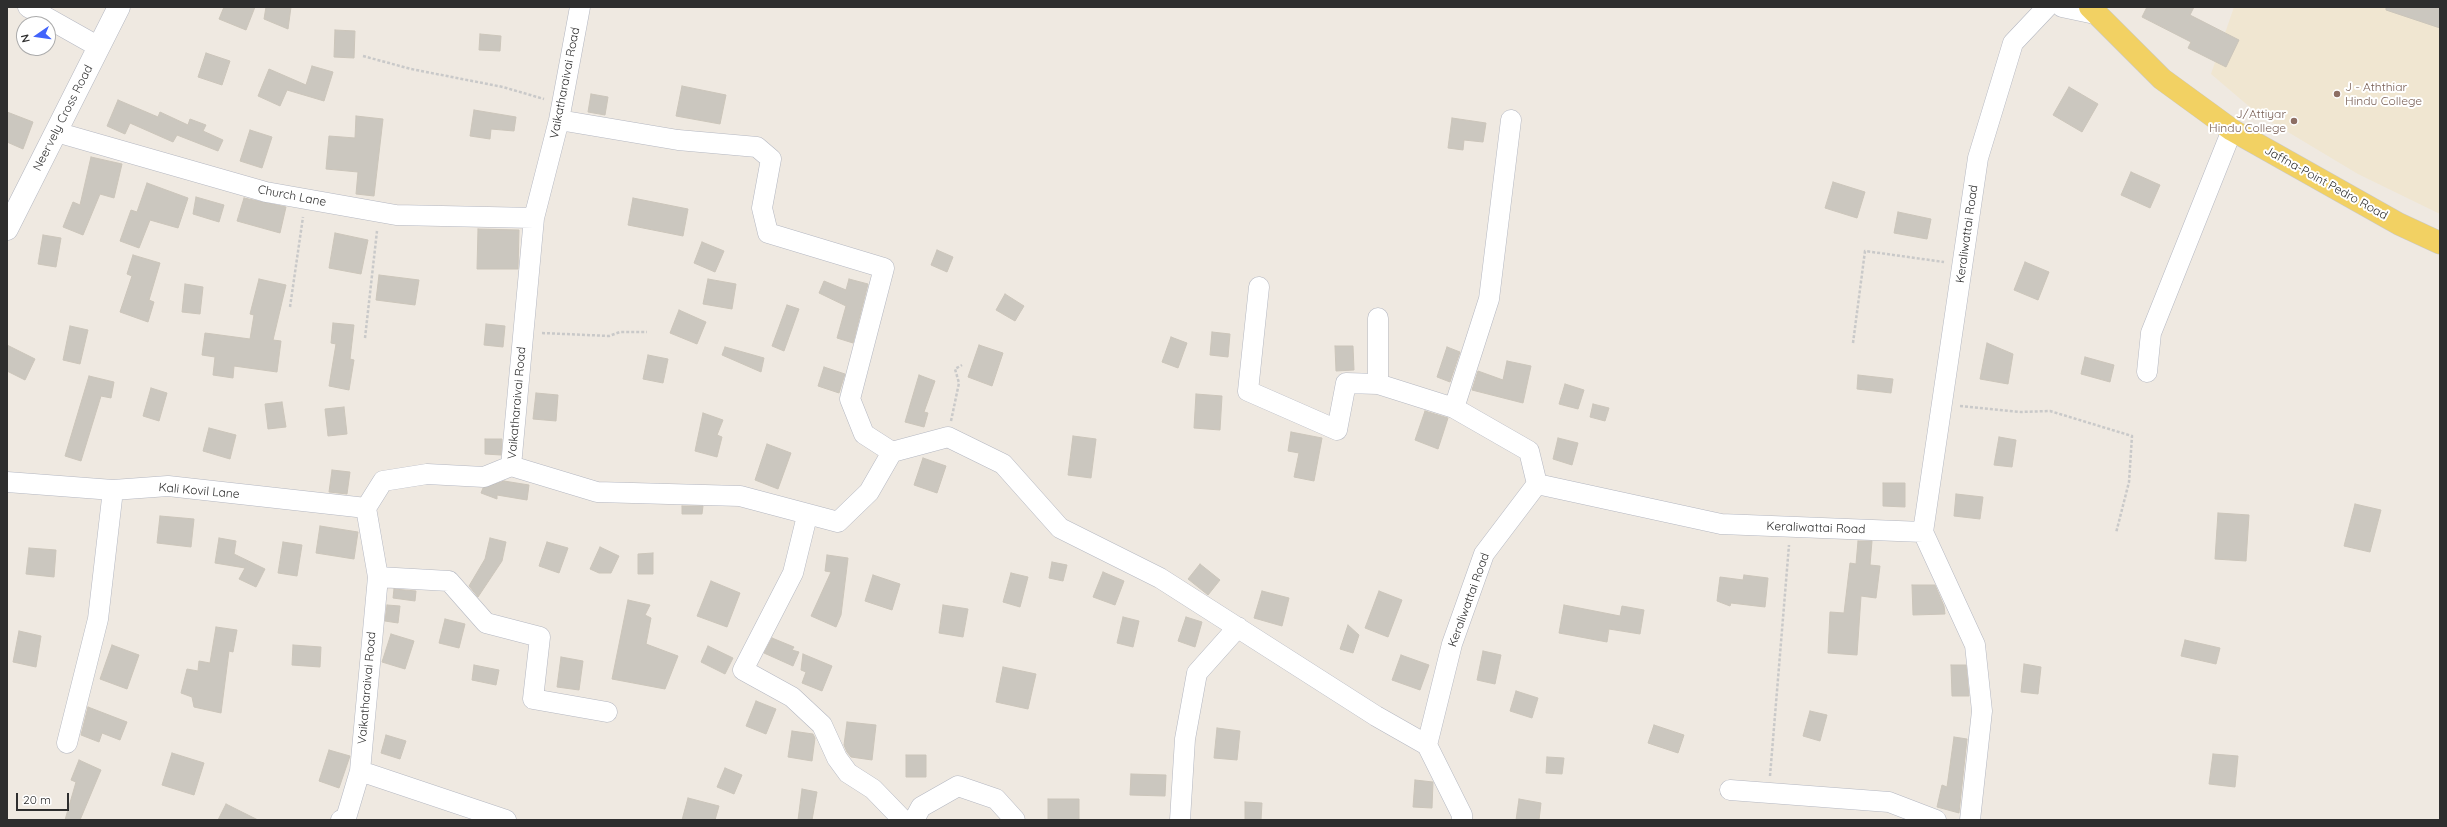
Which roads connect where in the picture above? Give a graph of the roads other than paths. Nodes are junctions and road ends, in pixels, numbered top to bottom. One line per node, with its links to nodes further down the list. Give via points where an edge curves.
1 (28, 7): 7 (street)
2 (119, 7): 7 (street, Neervely Cross Road)
3 (580, 7): 8 (street, Vaikatharaivai Road)
4 (2047, 7): 27 (street, Keraliwattai Road, via 2013,43 1978,158)
5 (2062, 7): 6 (street)
6 (2092, 10): 10 (main road, Jaffna-Point Pedro Road, via 2162,79)
7 (99, 47): 11 (street, Neervely Cross Road)
8 (561, 112): 12 (street, Vaikatharaivai Road); 20 (street, via 678,140 757,147 771,159 762,208 768,233 884,268 850,399 864,434)
9 (1511, 120): 19 (street, via 1489,299)
10 (2232, 130): 14 (main road, Jaffna-Point Pedro Road, via 2393,220); 17 (street, via 2152,333)
11 (56, 132): 12 (street, Church Lane, via 266,192 396,216); 13 (street, Neervely Cross Road)
12 (534, 218): 21 (street, Vaikatharaivai Road)
13 (7, 229)
14 (2440, 243)
15 (1259, 287): 18 (street, via 1248,391 1337,430 1346,383)
16 (1378, 318): 18 (street)
17 (2147, 372)
18 (1378, 384): 19 (street)
19 (1454, 408): 23 (street, via 1529,451)
20 (892, 452): 26 (street, via 869,492 838,522); 29 (street, via 948,437 1003,464 1060,528 1160,578)
21 (511, 466): 25 (street, Vaikatharaivai Road, via 484,477 427,474 383,481); 26 (street, via 597,492 740,496)
22 (7, 482): 24 (street, Kali Kovil Lane)
23 (1537, 484): 27 (street, Keraliwattai Road, via 1721,524); 32 (street, Keraliwattai Road, via 1484,554 1452,644)
24 (113, 490): 25 (street, Kali Kovil Lane, via 168,486); 31 (street, via 98,619)
25 (366, 508): 28 (street, Vaikatharaivai Road)
26 (807, 516): 37 (street, via 793,573 743,670 792,697 822,725 837,758 848,773 873,789)
27 (1923, 532): 43 (street, via 1975,645 1982,712)
28 (378, 577): 30 (street, via 449,581 486,623 540,637 534,699); 33 (street, Vaikatharaivai Road)
29 (1238, 627): 32 (street, via 1376,716); 40 (street, via 1196,673 1185,739)
30 (607, 712)
31 (66, 743)
32 (1427, 745): 41 (street, via 1462,815)
33 (360, 771): 35 (street, Vaikatharaivai Road, via 346,818); 36 (street)
34 (1730, 790): 42 (street, via 1889,802)
35 (341, 820)
36 (506, 820)
37 (903, 820)
38 (914, 820): 39 (street, via 921,807 958,786 996,799)
39 (1015, 820)
40 (1180, 820)
41 (1462, 820)
42 (1936, 820)
43 (1970, 820)

